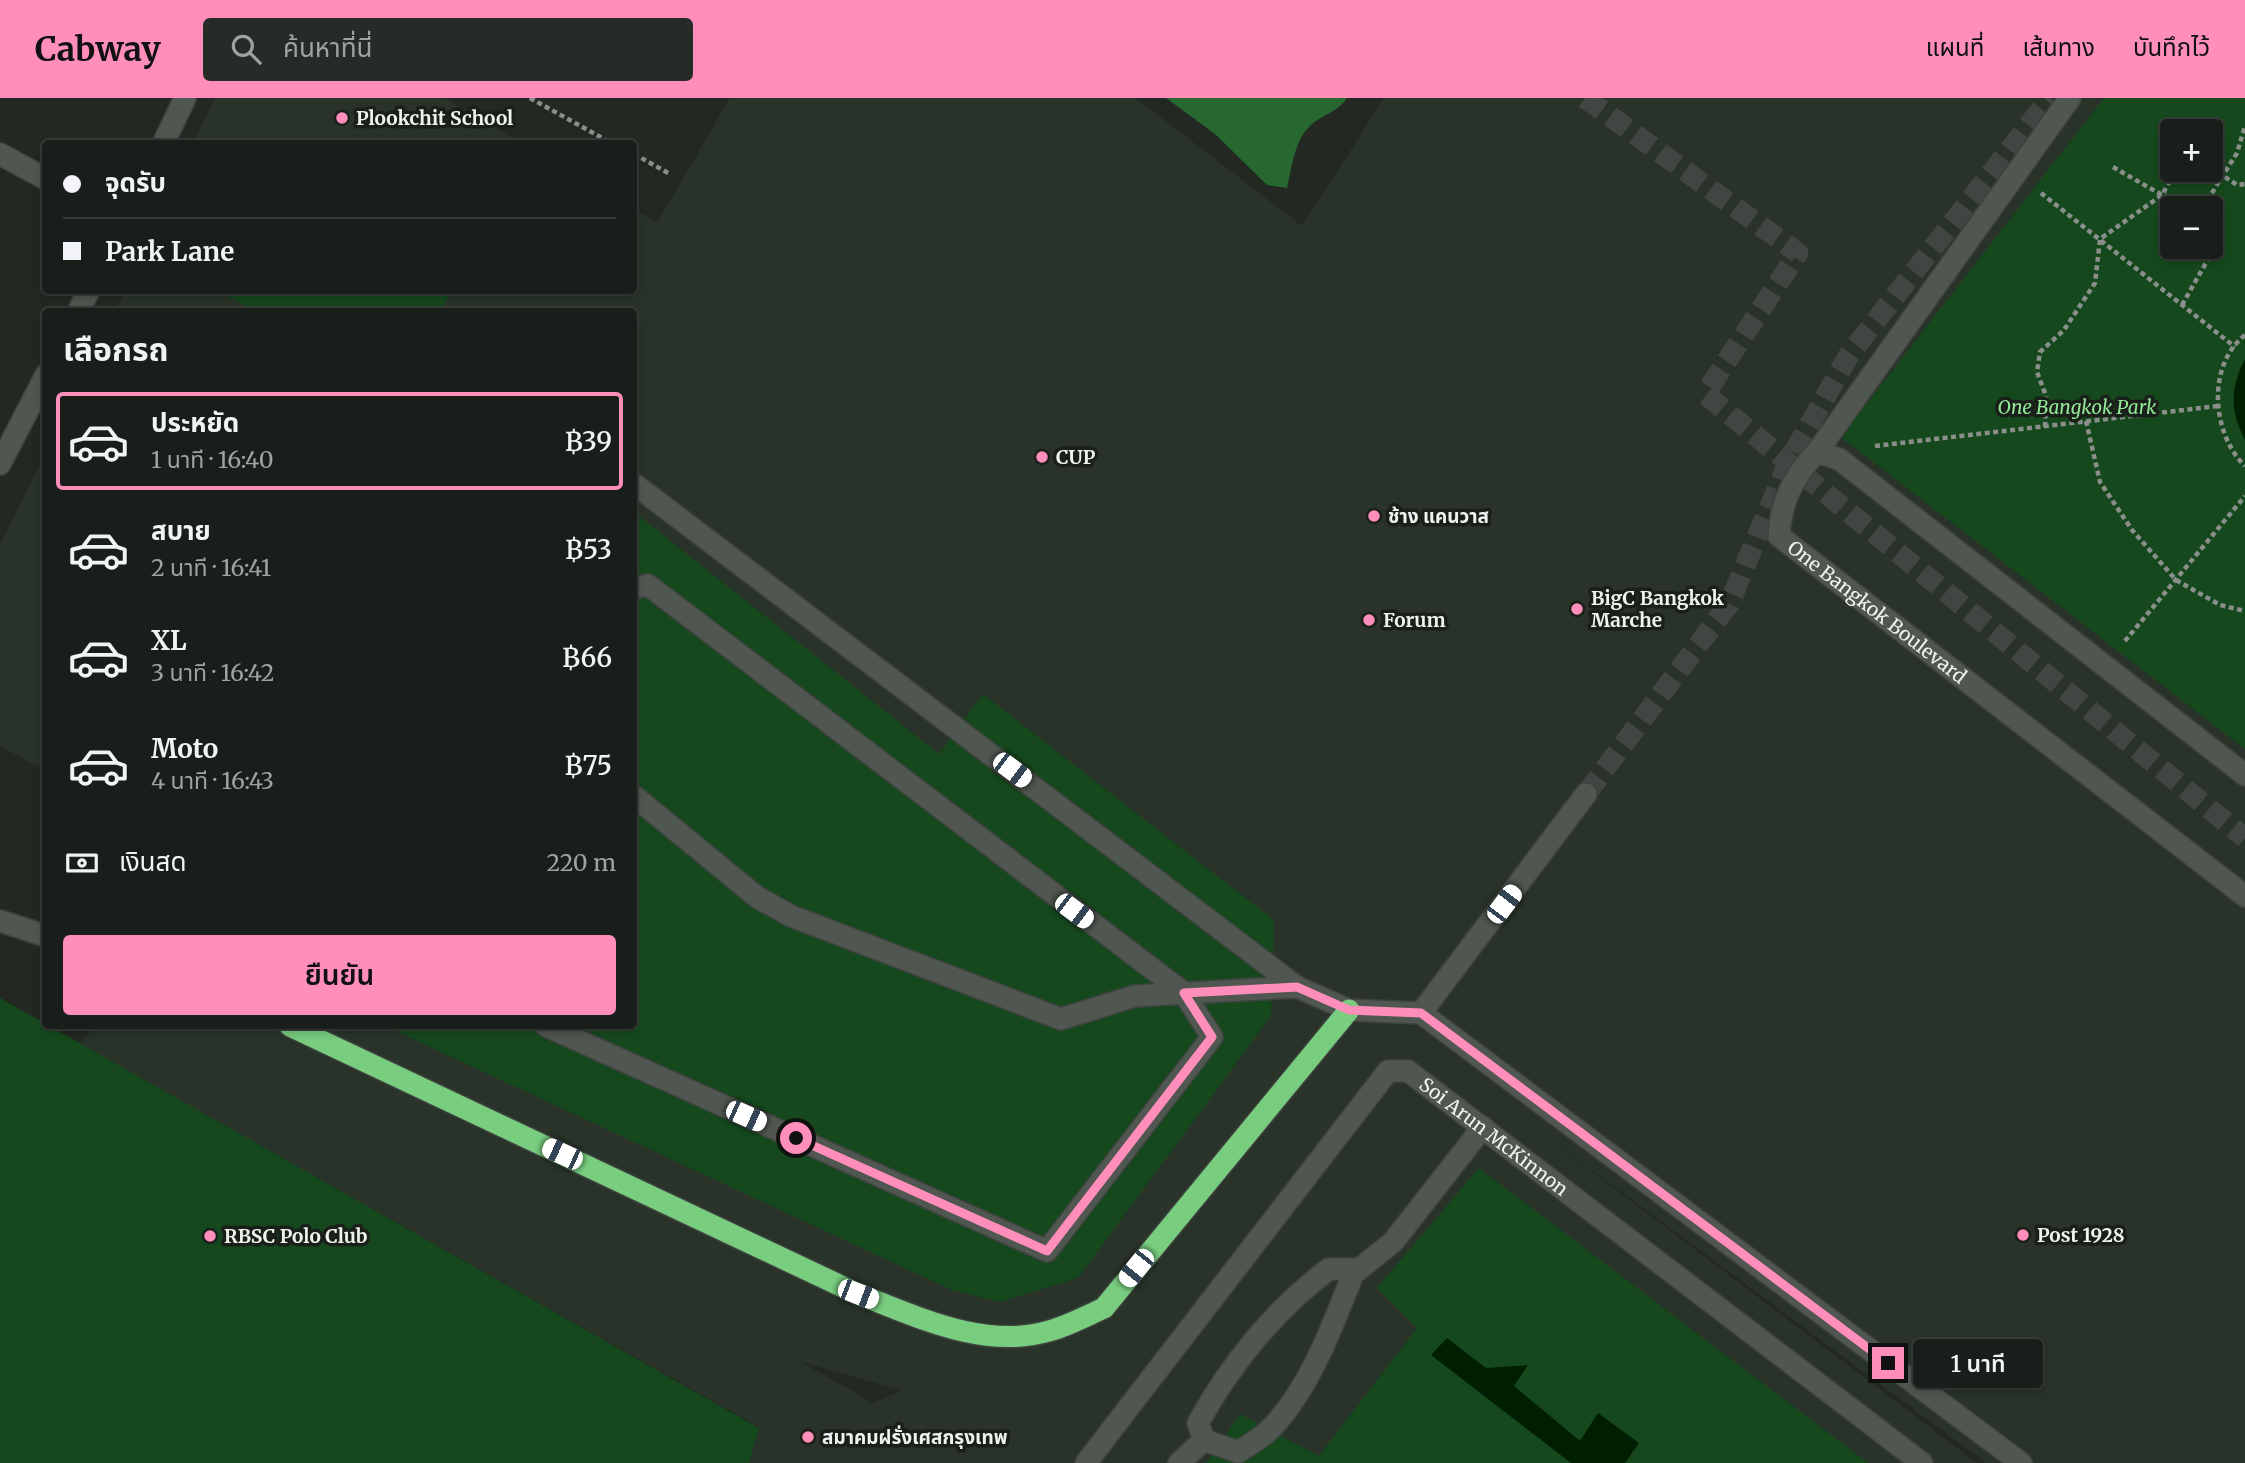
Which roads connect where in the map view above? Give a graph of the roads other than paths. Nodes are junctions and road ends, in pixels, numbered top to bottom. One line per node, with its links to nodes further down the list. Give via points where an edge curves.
1 (185, 98): 3 (street)
2 (2070, 98): 7 (street)
3 (165, 140)
4 (0, 154): 5 (street)
5 (42, 177)
6 (42, 383): 8 (street)
7 (1817, 452): 11 (street, via 1839,459); 14 (street, One Bangkok Boulevard, via 1796,474 1781,511 1779,536)
8 (0, 464)
9 (637, 486): 17 (street)
10 (637, 587): 18 (street, via 648,585)
11 (2245, 775)
12 (1586, 794): 20 (street)
13 (637, 798): 18 (street, via 757,897 791,916 1061,1019 1135,996)
14 (2245, 896)
15 (0, 921): 16 (street)
16 (42, 935)
17 (1297, 987): 18 (street); 19 (street)
18 (1184, 993): 22 (street, via 1212,1037 1047,1251)
19 (1349, 1010): 20 (street); 21 (highway, via 1104,1308 1049,1331 992,1338 858,1294)
20 (1421, 1013): 29 (street)
21 (296, 1029)
22 (553, 1029)
23 (1483, 1127): 24 (street, via 1393,1242); 26 (street, Soi Arun McKinnon, via 1408,1070 1388,1072); 28 (street, Soi Arun McKinnon)
24 (1353, 1274): 25 (street, via 1338,1318 1319,1353 1266,1434 1238,1452); 25 (street, via 1355,1269 1329,1269 1293,1296 1217,1390 1198,1423)
25 (1204, 1440): 27 (street)
26 (1086, 1463)
27 (1179, 1463)
28 (1922, 1463)
29 (2021, 1463)

